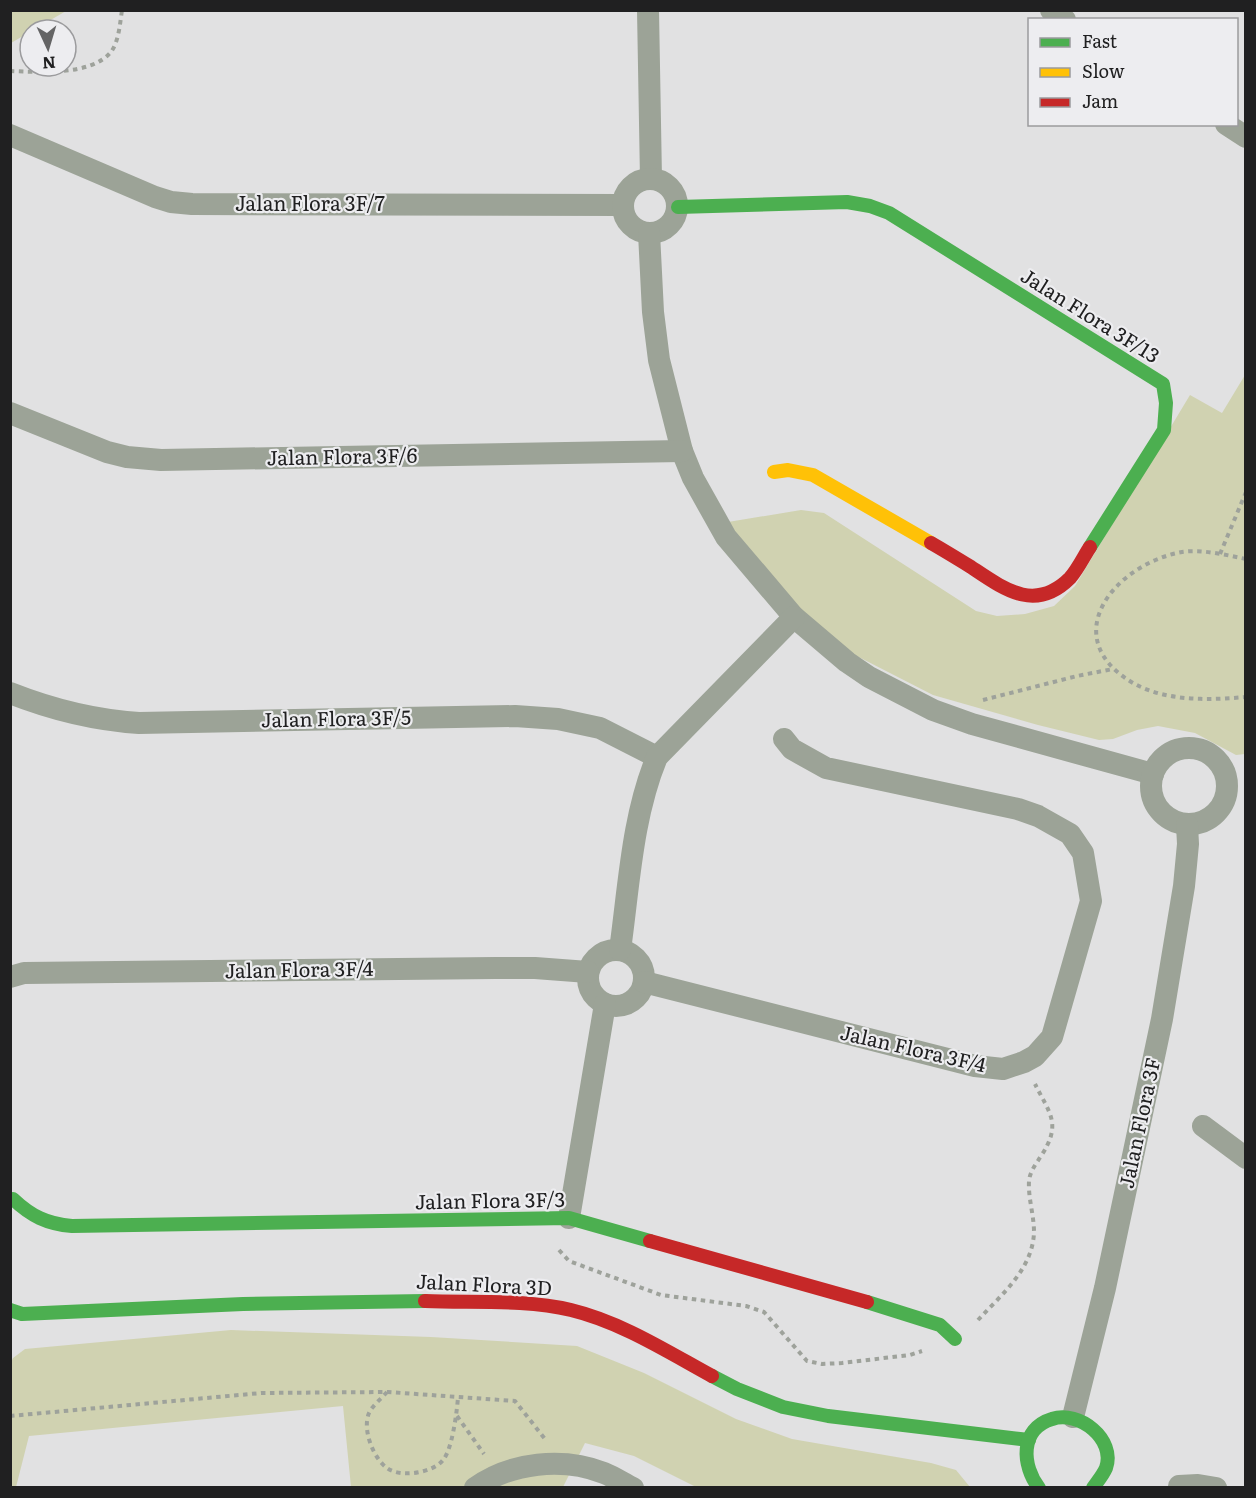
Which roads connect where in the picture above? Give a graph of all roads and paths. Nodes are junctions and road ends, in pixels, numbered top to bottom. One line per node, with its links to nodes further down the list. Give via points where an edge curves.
1 (122, 10): 3 (path, via 111,51 98,62 77,69)
2 (648, 10): 7 (street)
3 (10, 71)
4 (1229, 126): 6 (street)
5 (10, 135): 8 (street, Jalan Flora 3F/7, via 171,202)
6 (1245, 137)
7 (651, 179): 8 (street, via 632,186); 9 (street, via 671,188)
8 (623, 205): 10 (street, via 630,225)
9 (678, 207): 10 (street, via 669,226); 13 (street, Jalan Flora 3F/13, via 847,202 870,206 889,213 1163,384 1164,430 1071,577 1053,591 1030,596 1015,593 813,476 788,470)
10 (649, 233): 12 (street, via 659,360)
11 (10, 413): 12 (street, Jalan Flora 3F/6, via 107,452 161,460)
12 (682, 451): 17 (street, via 726,537)
13 (774, 472)
14 (1245, 492): 15 (path)
15 (1220, 554): 16 (path); 18 (path, via 1183,552 1151,563 1111,590 1096,630 1099,649)
16 (1245, 559)
17 (794, 617): 23 (street); 24 (street, via 869,677 933,710 993,731)
18 (1113, 669): 20 (path, via 1135,684 1164,695 1207,700); 21 (path)
19 (10, 693): 23 (street, Jalan Flora 3F/5, via 63,712 139,723 515,716 558,719 600,728)
20 (1245, 697)
21 (977, 702)
22 (784, 739): 30 (street, Jalan Flora 3F/4, via 792,749 826,768 1018,809 1052,822 1070,834 1083,853 1091,901 1052,1037 1024,1062 1003,1069 975,1066)
23 (657, 757): 27 (street, via 638,825)
24 (1153, 774): 25 (street, via 1166,756 1186,748 1208,753); 26 (street, via 1152,797 1157,808 1165,816)
25 (1236, 778): 26 (street, via 1215,815)
26 (1187, 825): 42 (street, Jalan Flora 3F, via 1184,886 1162,1019)
27 (620, 950): 28 (street, via 603,952); 30 (street, via 636,958)
28 (588, 972): 29 (street, Jalan Flora 3F/4, via 471,968 24,973); 31 (street, via 591,992)
29 (10, 977)
30 (644, 982): 31 (street, via 634,999 615,1006)
31 (605, 1004): 35 (street)
32 (1203, 1126): 33 (street)
33 (1245, 1158)
34 (13, 1199): 35 (street, Jalan Flora 3F/3, via 27,1214 40,1220 72,1226)
35 (569, 1218): 37 (street, Jalan Flora 3F/3, via 913,1315 940,1326)
36 (14, 1315): 43 (street, Jalan Flora 3D, via 243,1304 527,1304 571,1310 601,1320 737,1389 783,1407)
37 (955, 1339)
38 (388, 1392): 39 (path); 40 (path, via 261,1393); 41 (path, via 369,1412 367,1427 371,1443 388,1470 427,1471 444,1460)
39 (458, 1397): 41 (path); 44 (path, via 515,1401)
40 (10, 1416)
41 (456, 1416): 45 (path)
42 (1074, 1417): 43 (street, via 1047,1421); 50 (street, via 1097,1430 1104,1442 1105,1468)
43 (1029, 1440): 49 (street, via 1026,1466)
44 (563, 1464): 45 (street, via 538,1464); 48 (street, via 604,1473)
45 (497, 1473): 47 (street)
46 (1179, 1486): 51 (street)
47 (475, 1488)
48 (633, 1488)
49 (1039, 1488)
50 (1092, 1488)
51 (1216, 1488)

